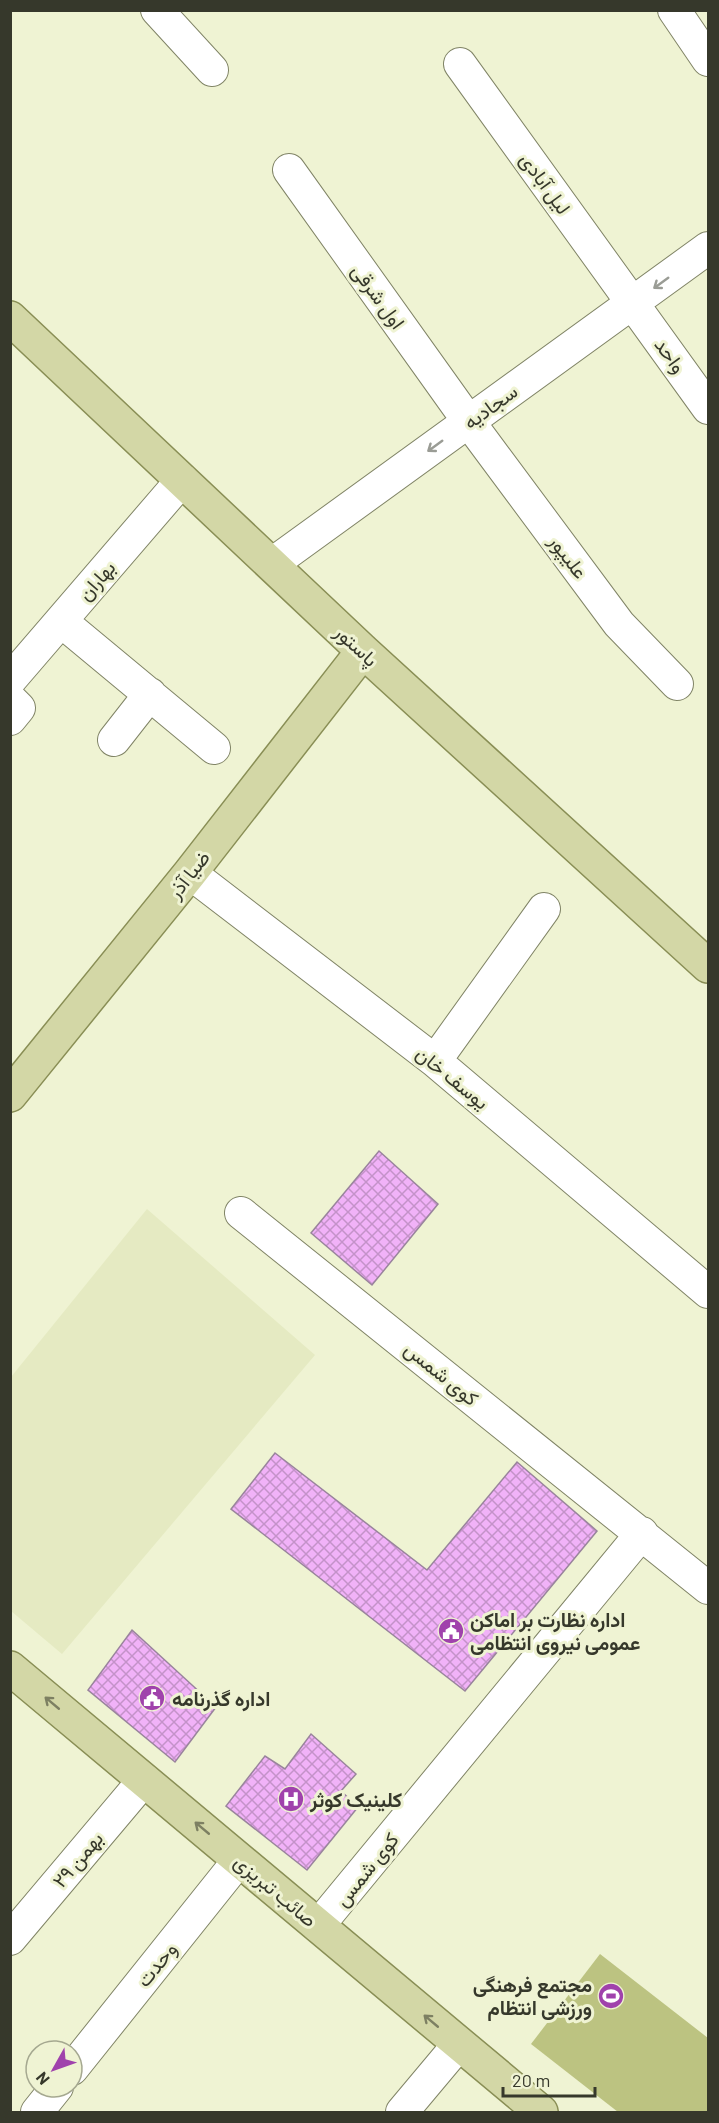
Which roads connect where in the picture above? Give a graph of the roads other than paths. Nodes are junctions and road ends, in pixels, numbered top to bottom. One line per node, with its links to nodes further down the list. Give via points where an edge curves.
1 (157, 10): 5 (street)
2 (674, 10): 3 (street)
3 (708, 60)
4 (460, 64): 8 (street, لیل آبادی)
5 (212, 70)
6 (290, 170): 11 (street, اول شرقی)
7 (708, 248): 8 (street, سجادیه, one-way to 8)
8 (633, 303): 10 (street, واحد); 11 (street, سجادیه)
9 (10, 318): 12 (main road, پاستور)
10 (708, 408)
11 (469, 422): 13 (street, سجادیه, one-way to 13); 16 (street, علیپور, via 619,624)
12 (182, 480): 13 (main road, پاستور); 14 (street, بهاران)
13 (272, 564): 15 (main road, پاستور)
14 (61, 621): 17 (street); 18 (street, بهاران)
15 (363, 651): 21 (main road, ضیا آذر); 23 (main road, پاستور)
16 (676, 684)
17 (150, 694): 19 (street); 20 (street)
18 (13, 702)
19 (114, 740)
20 (214, 748)
21 (190, 873): 24 (street, یوسف خان); 25 (main road, ضیا آذر)
22 (544, 909): 24 (street)
23 (708, 966)
24 (435, 1061): 27 (street, یوسف خان)
25 (10, 1095)
26 (241, 1213): 28 (street, کوی شمس)
27 (708, 1292)
28 (642, 1533): 29 (street, کوی شمس); 33 (street, کوی شمس)
29 (708, 1588)
30 (10, 1668): 31 (main road, صائب تبریزی, one-way to 30)
31 (144, 1780): 32 (main road, صائب تبریزی, one-way to 31); 34 (street, ۲۹ بهمن)
32 (240, 1860): 33 (main road, صائب تبریزی); 36 (street, وحدت)
33 (318, 1926): 35 (main road, صائب تبریزی, one-way to 33)
34 (10, 1939)
35 (459, 2044): 39 (street); 40 (main road, صائب تبریزی)
36 (84, 2054)
37 (47, 2099): 38 (street)
38 (37, 2112)
39 (402, 2112)
40 (541, 2112)

